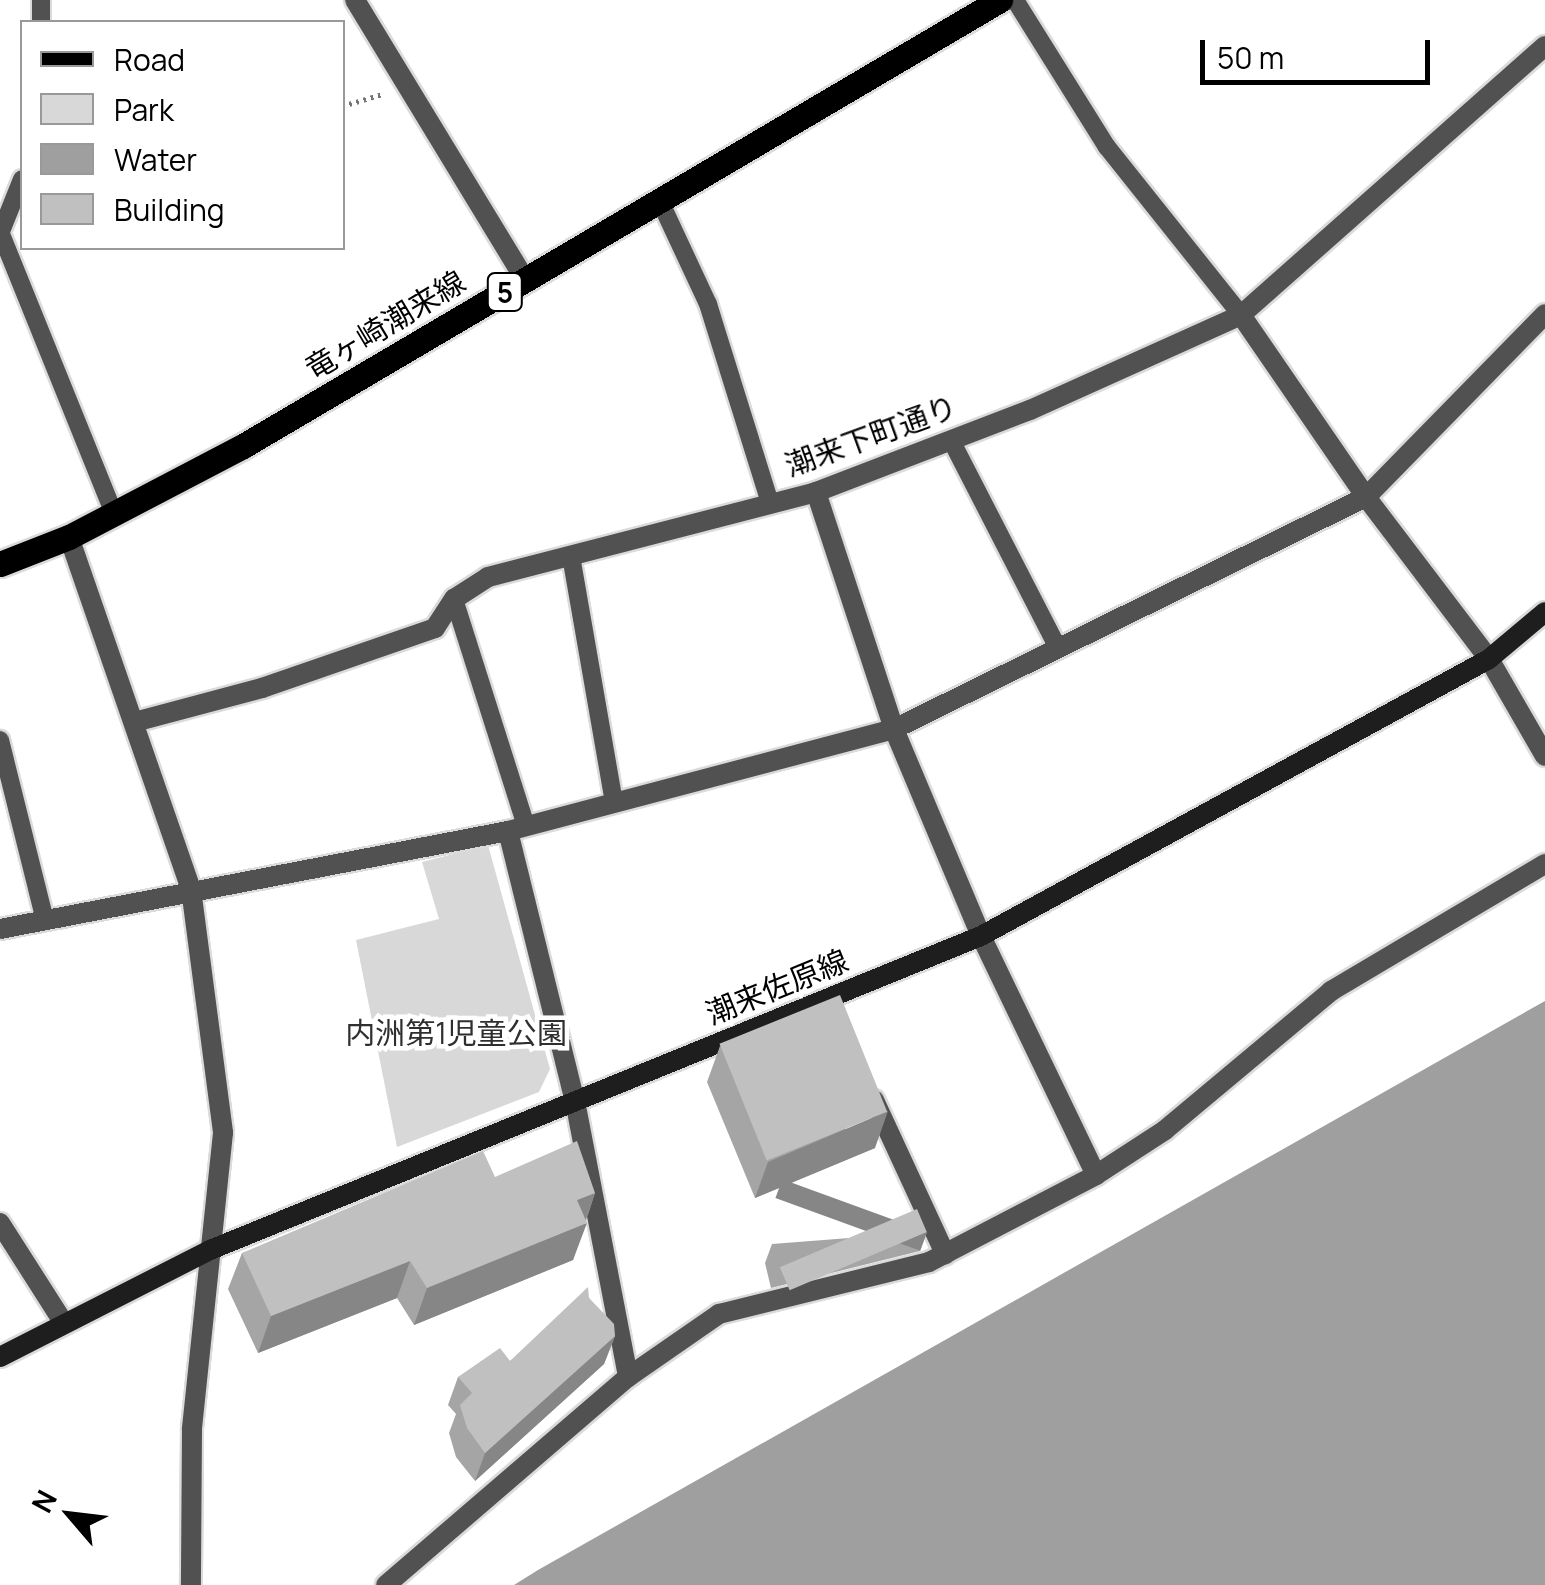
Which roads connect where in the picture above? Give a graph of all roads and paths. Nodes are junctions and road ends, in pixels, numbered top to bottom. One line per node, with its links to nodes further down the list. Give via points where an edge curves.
1 (355, 0): 5 (street)
2 (1000, 0): 8 (main road, 竜ヶ崎潮来線 / 5)
3 (1015, 0): 12 (lane, via 1108,146)
4 (1545, 46): 12 (street, 潮来下町通り)
5 (404, 88): 6 (path); 10 (street)
6 (345, 105)
7 (20, 184): 9 (lane)
8 (659, 198): 10 (main road, 竜ヶ崎潮来線 / 5); 16 (lane, via 708,304)
9 (0, 234): 17 (lane)
10 (525, 280): 17 (main road, 竜ヶ崎潮来線 / 5, via 243,446)
11 (1545, 314): 15 (street)
12 (1242, 316): 13 (street, 潮来下町通り); 15 (street)
13 (951, 440): 14 (street, 潮来下町通り); 23 (lane)
14 (816, 492): 16 (street, 潮来下町通り); 26 (street)
15 (1366, 497): 23 (street); 24 (street)
16 (770, 504): 19 (street, 潮来下町通り)
17 (114, 513): 18 (main road, 竜ヶ崎潮来線 / 5)
18 (69, 537): 20 (main road, 竜ヶ崎潮来線 / 5); 25 (street)
19 (571, 556): 21 (street, 潮来下町通り, via 488,577); 29 (lane)
20 (0, 564)
21 (454, 598): 25 (street, 潮来下町通り, via 435,628 262,688); 30 (lane)
22 (1545, 612): 24 (main road, 潮来佐原線)
23 (1056, 644): 26 (street)
24 (1489, 659): 28 (street); 35 (main road, 潮来佐原線)
25 (138, 721): 32 (street)
26 (894, 730): 29 (street); 35 (street)
27 (0, 740): 33 (lane)
28 (1545, 756)
29 (614, 802): 30 (street)
30 (517, 828): 32 (street); 37 (street)
31 (1545, 864): 38 (street, via 1331,991 1165,1130)
32 (191, 889): 33 (street); 40 (street, via 223,1133)
33 (44, 920): 34 (street)
34 (0, 929)
35 (981, 936): 37 (main road, 潮来佐原線, via 831,1007); 38 (street)
36 (867, 1084): 41 (street)
37 (574, 1101): 40 (main road, 潮来佐原線); 44 (street)
38 (1096, 1174): 41 (street)
39 (0, 1223): 42 (street)
40 (210, 1250): 42 (main road, 潮来佐原線); 45 (street, via 192,1429)
41 (945, 1254): 44 (street, via 719,1314)
42 (63, 1322): 43 (main road, 潮来佐原線)
43 (0, 1357)
44 (628, 1377): 46 (street)
45 (192, 1585)
46 (386, 1585)

